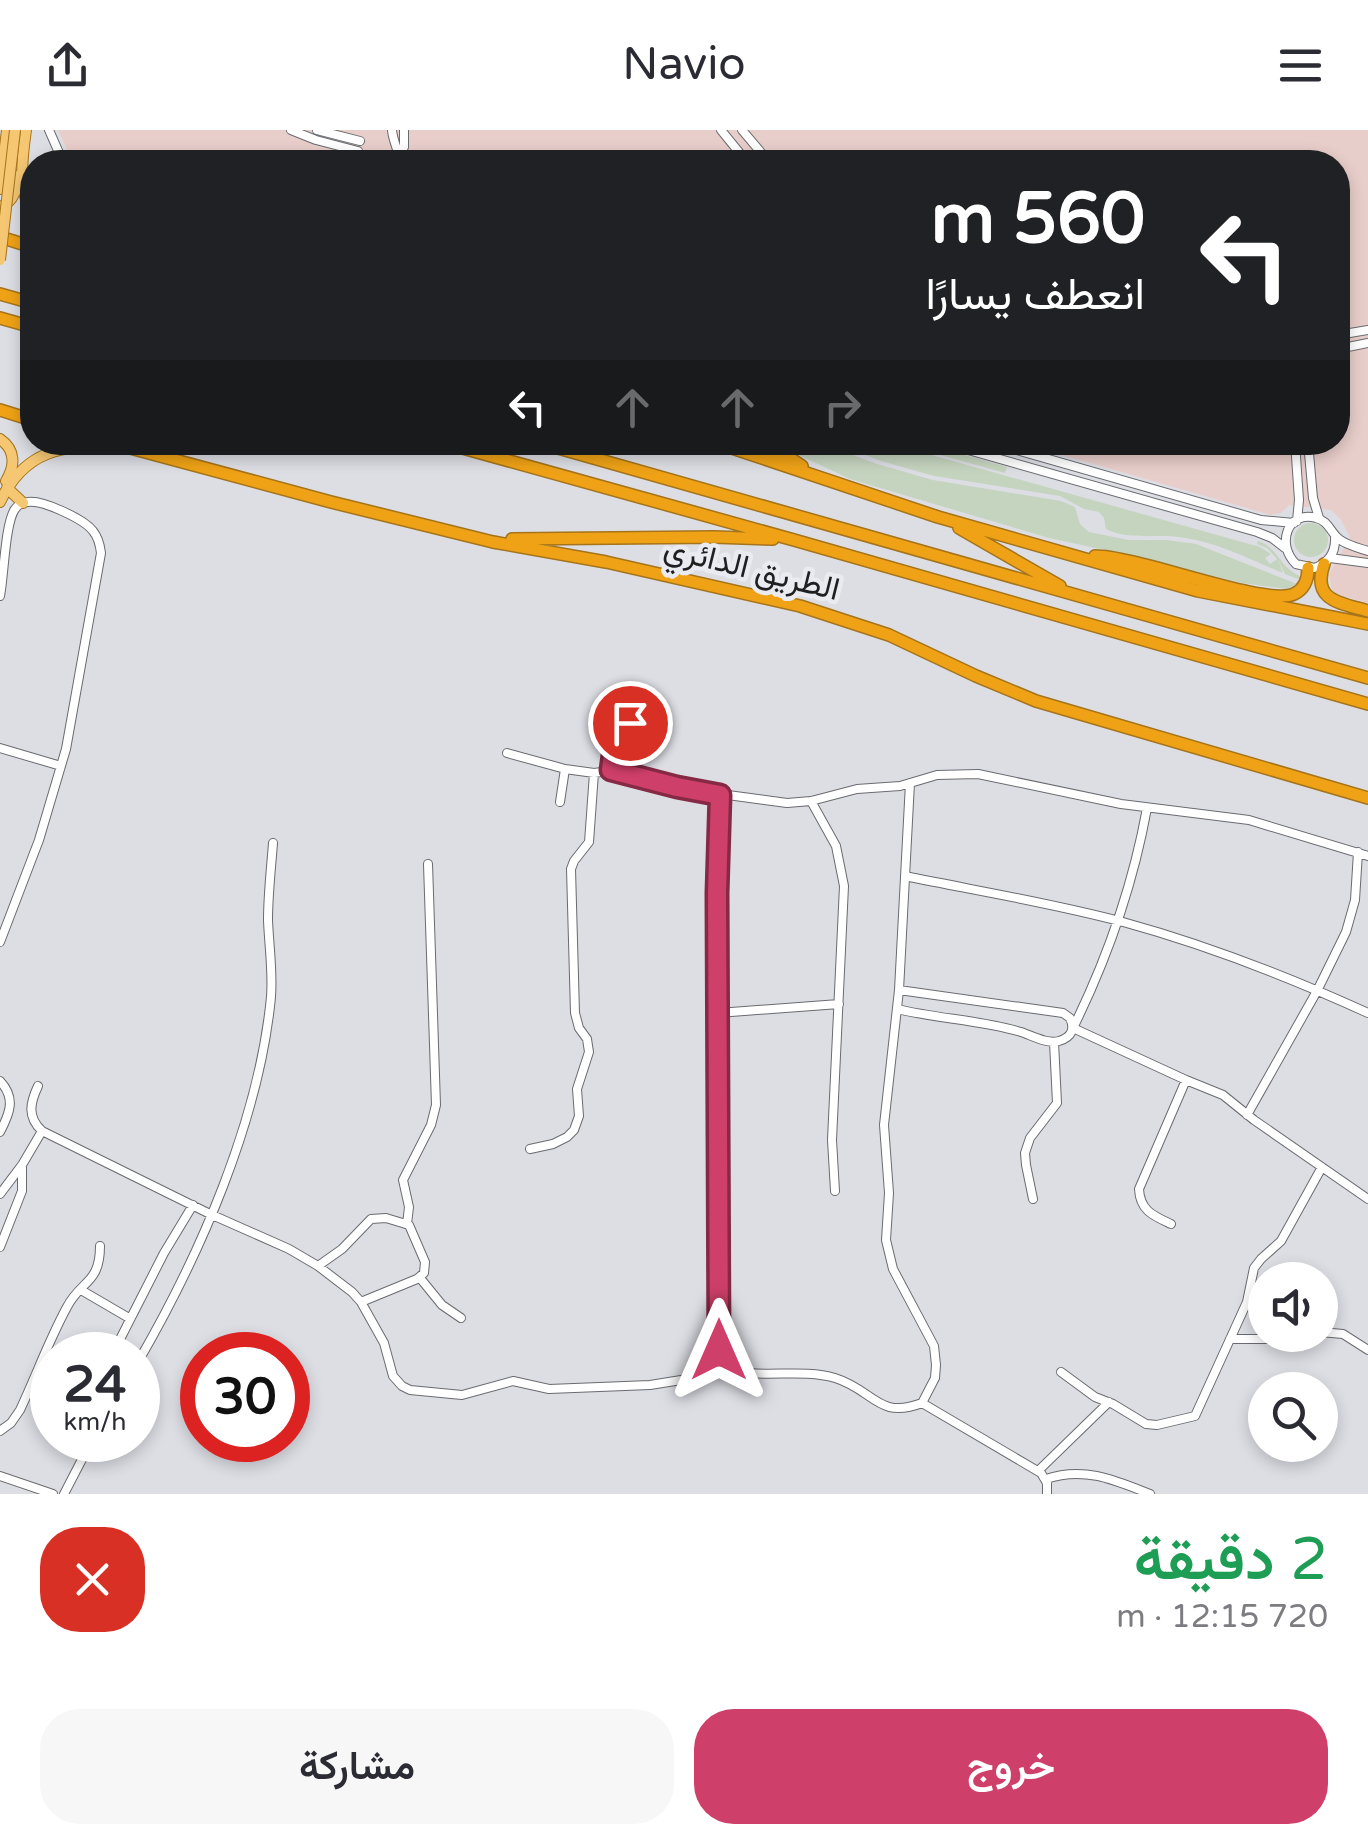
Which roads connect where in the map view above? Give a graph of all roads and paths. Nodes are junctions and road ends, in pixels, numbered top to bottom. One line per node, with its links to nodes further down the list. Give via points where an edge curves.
1 (11, 130): 11 (main road, bridge); 13 (main road, bridge)
2 (26, 130): 7 (main road)
3 (292, 130): 4 (street, via 359,146)
4 (317, 130)
5 (720, 130): 8 (street)
6 (742, 130): 9 (street)
7 (24, 148)
8 (737, 150)
9 (760, 150)
10 (20, 168): 12 (main road, via 15,194)
11 (0, 189)
12 (0, 206)
13 (0, 260)
14 (0, 439): 26 (main road, via 13,459)
15 (43, 455): 26 (main road)
16 (153, 455): 34 (highway, الطريق الدائري)
17 (488, 455): 33 (highway, الطريق الدائري)
18 (583, 455): 41 (highway, الطريق الدائري)
19 (753, 455): 25 (highway)
20 (784, 455): 25 (highway)
21 (986, 455): 35 (street, via 1258,532)
22 (1034, 455): 31 (street, via 1261,520)
23 (1296, 455): 31 (street)
24 (1309, 455): 30 (street)
25 (813, 475): 29 (highway)
26 (4, 489): 27 (main road); 28 (main road)
27 (0, 502)
28 (23, 503): 42 (street, via 10,524); 50 (street, via 83,522 101,553)
29 (938, 517): 37 (highway); 41 (highway)
30 (1319, 518): 31 (street); 32 (street)
31 (1295, 522): 35 (street)
32 (1335, 536): 36 (street); 38 (street)
33 (794, 540): 34 (highway); 46 (highway, الطريق الدائري)
34 (493, 542): 56 (highway, الطريق الدائري, via 830,615 1036,700)
35 (1285, 548): 40 (street, via 1291,560)
36 (1368, 550)
37 (1083, 558): 40 (highway, via 1120,559 1284,596 1302,588); 44 (highway, via 1217,596)
38 (1327, 561): 39 (street); 40 (street); 43 (highway, via 1321,580 1327,595)
39 (1368, 563)
40 (1308, 568)
41 (1072, 594): 45 (highway, الطريق الدائري)
42 (0, 596)
43 (1368, 611)
44 (1368, 624)
45 (1368, 678)
46 (1368, 704)
47 (648, 720): 52 (street, via 620,730)
48 (0, 748): 50 (street)
49 (506, 753): 51 (street)
50 (61, 766): 66 (street)
51 (565, 769): 53 (street); 58 (street)
52 (611, 770): 53 (street); 55 (street)
53 (594, 773): 81 (street, via 590,842 571,869 575,1014 589,1048 577,1089 579,1116 567,1137)
54 (910, 783): 57 (street); 59 (street, via 978,774); 64 (street)
55 (720, 795): 57 (street); 72 (street)
56 (1368, 798)
57 (812, 801): 69 (street, via 843,874)
58 (560, 802)
59 (1147, 808): 61 (street, via 1249,820); 65 (street)
60 (272, 844): 89 (street, via 272,976 264,1046 248,1113)
61 (1358, 852): 62 (street); 68 (street, via 1350,922)
62 (1368, 856)
63 (428, 864): 91 (street, via 436,1105 403,1180)
64 (905, 876): 65 (street); 67 (street)
65 (1119, 921): 68 (street); 73 (street)
66 (0, 942)
67 (899, 990): 70 (street); 73 (street, via 1063,1014)
68 (1317, 991): 71 (street); 78 (street)
69 (839, 1004): 72 (street); 84 (street)
70 (897, 1010): 74 (street); 111 (street, via 884,1125 886,1240 893,1270 934,1346 934,1378)
71 (1368, 1013)
72 (718, 1014): 108 (street, via 719,1345)
73 (1074, 1028): 74 (street); 75 (street)
74 (1054, 1042): 86 (street, via 1057,1103 1026,1153)
75 (1186, 1080): 78 (street, via 1223,1095); 92 (street, via 1139,1189 1146,1210)
76 (0, 1081): 80 (street, via 11,1104)
77 (38, 1086): 79 (street, via 30,1110)
78 (1247, 1115): 83 (street)
79 (42, 1131): 82 (street); 88 (street)
80 (0, 1132)
81 (530, 1149)
82 (22, 1165): 85 (street); 95 (street, via 22,1191)
83 (1322, 1167): 87 (street); 105 (street, via 1280,1240 1257,1263)
84 (835, 1190)
85 (0, 1194)
86 (1033, 1199)
87 (1368, 1199)
88 (193, 1206): 89 (street); 90 (street)
89 (210, 1214): 93 (street); 96 (street)
90 (190, 1224): 93 (street); 100 (street, via 164,1253)
91 (408, 1224): 96 (street, via 371,1219); 97 (street, via 426,1262)
92 (1171, 1224)
93 (197, 1244): 103 (street)
94 (100, 1246): 98 (street, via 96,1272)
95 (0, 1247)
96 (318, 1266): 99 (street)
97 (420, 1278): 99 (street); 101 (street)
98 (81, 1290): 100 (street); 112 (street, via 67,1306 20,1410)
99 (361, 1302): 108 (street, via 393,1376 410,1390 462,1395 513,1381 549,1389 650,1385 700,1378)
100 (129, 1318): 102 (street)
101 (461, 1318)
102 (123, 1332)
103 (155, 1332)
104 (1338, 1334): 107 (street)
105 (1230, 1339): 106 (street); 110 (street, via 1192,1417 1149,1425)
106 (1248, 1339)
107 (1368, 1350)
108 (727, 1365): 111 (street, via 743,1373 835,1378 891,1409)
109 (1061, 1372): 110 (street)
110 (1109, 1402): 114 (street)
111 (922, 1403): 114 (street)
112 (0, 1431)
113 (80, 1462): 118 (street)
114 (1038, 1471): 116 (street)
115 (0, 1476): 117 (street)
116 (1046, 1480): 119 (street); 120 (street, via 1073,1473 1106,1477)
117 (53, 1494)
118 (64, 1494)
119 (1047, 1494)
120 (1150, 1494)

